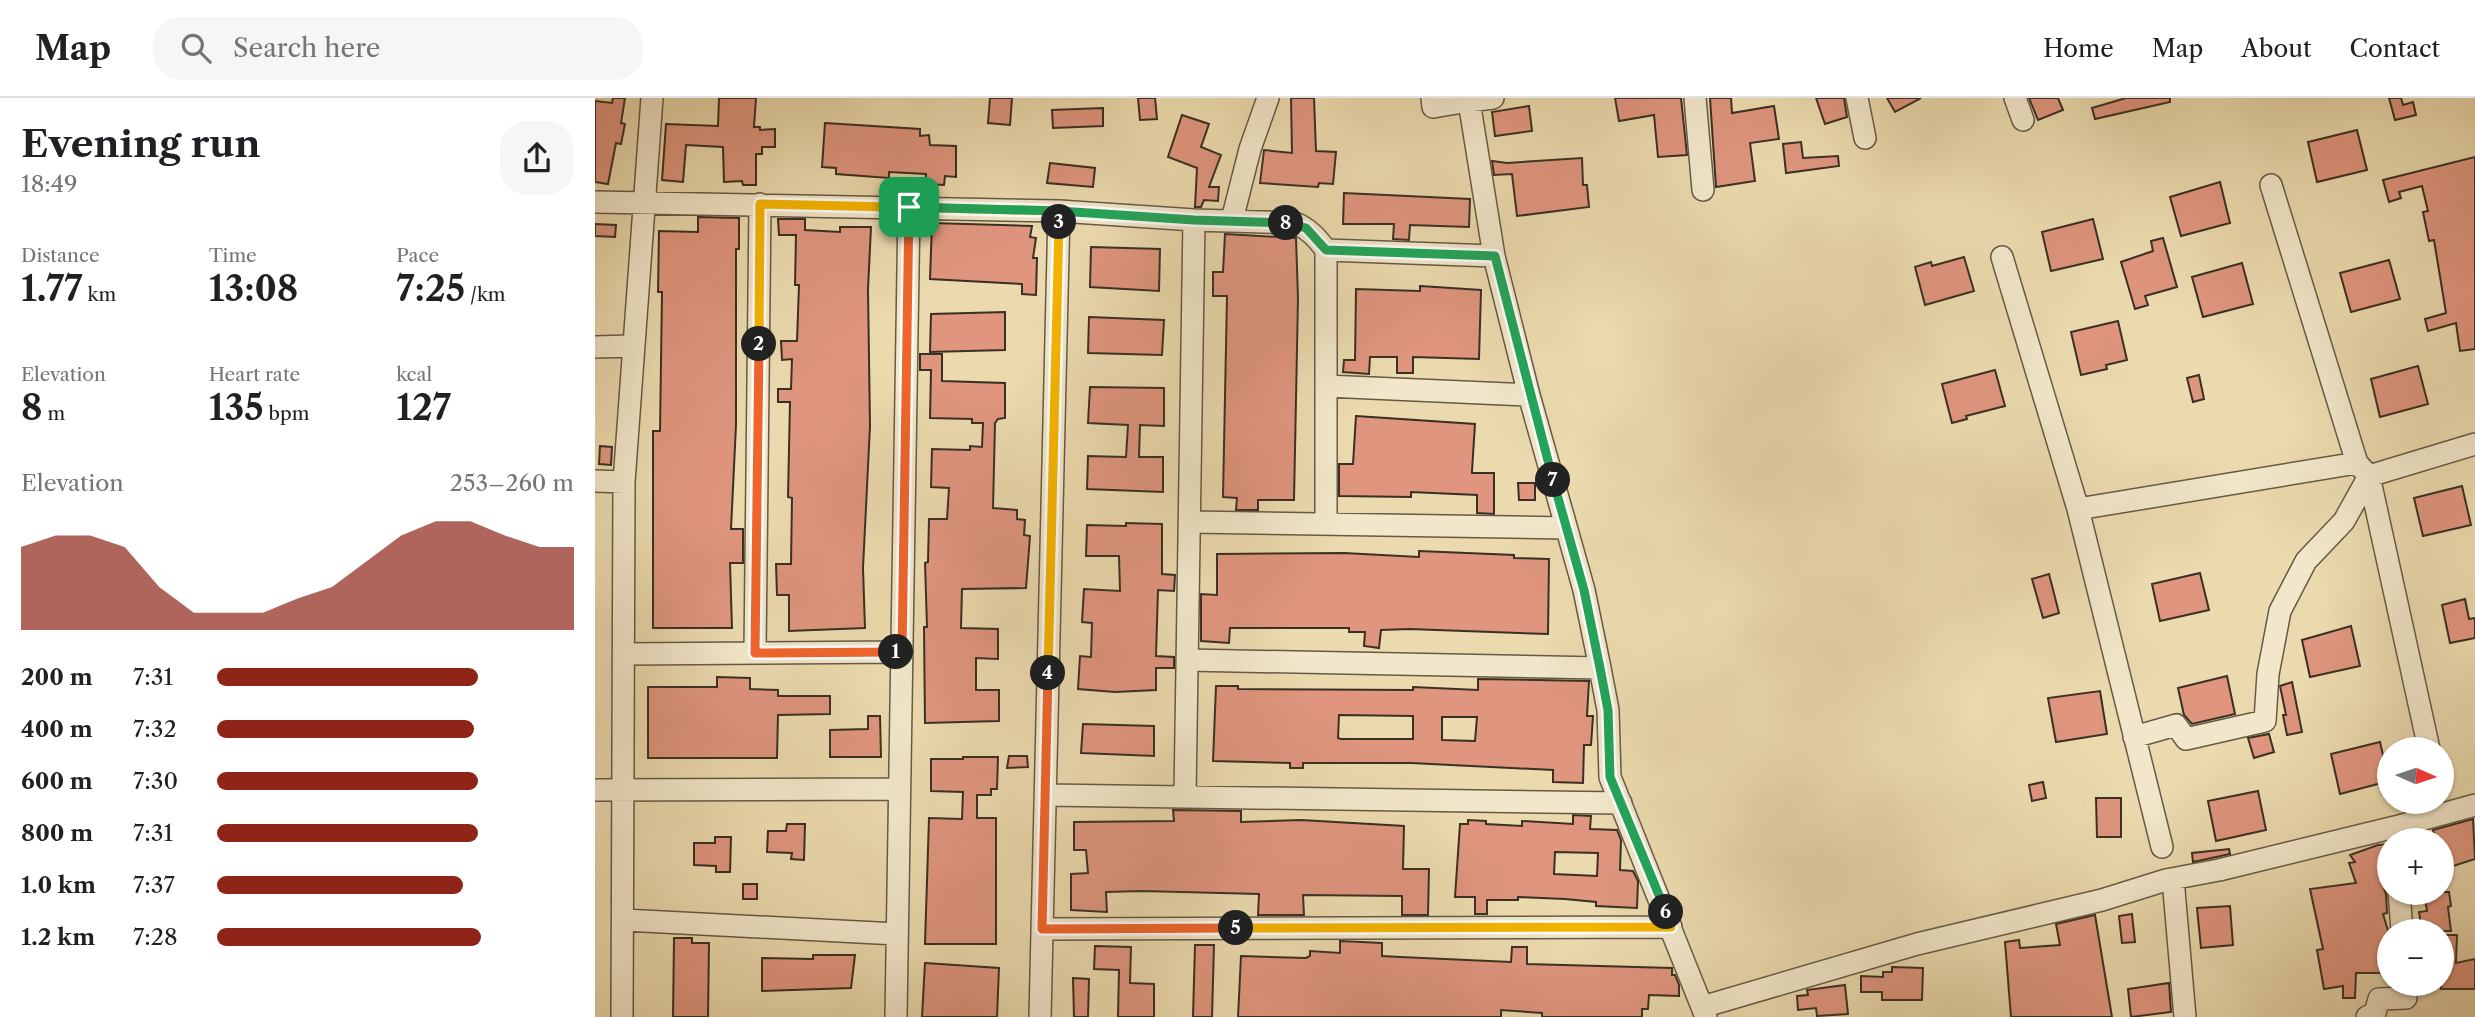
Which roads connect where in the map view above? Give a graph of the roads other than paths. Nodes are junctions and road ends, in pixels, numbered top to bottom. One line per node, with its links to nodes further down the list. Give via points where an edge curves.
1 (652, 98): 13 (street)
2 (1268, 98): 19 (street)
3 (1432, 98): 8 (street, via 1433,107)
4 (1493, 98): 8 (street)
5 (1695, 98): 12 (street)
6 (1857, 98): 10 (street)
7 (2015, 98): 9 (street)
8 (1469, 101): 21 (street)
9 (2023, 120)
10 (1864, 138)
11 (2271, 185): 28 (street)
12 (1703, 190)
13 (645, 201): 14 (street); 15 (street); 24 (street)
14 (595, 202)
15 (760, 204): 16 (street); 36 (street)
16 (909, 207): 17 (street); 35 (street)
17 (1059, 211): 18 (street); 45 (street)
18 (1194, 220): 19 (street); 32 (street)
19 (1232, 220): 20 (street, via 1295,223)
20 (1326, 250): 21 (street); 25 (street)
21 (1495, 256): 26 (street)
22 (2002, 257): 31 (street)
23 (595, 346): 24 (street)
24 (632, 346): 30 (street)
25 (1326, 386): 26 (street); 33 (street)
26 (1529, 396): 34 (street)
27 (2475, 444): 28 (street)
28 (2363, 470): 31 (street); 40 (street, via 2344,521 2306,561 2280,611 2265,721 2186,739 2176,725); 41 (street)
29 (595, 481): 30 (street)
30 (624, 482): 37 (street)
31 (2078, 509): 40 (street)
32 (1191, 522): 33 (street); 38 (street)
33 (1326, 524): 34 (street)
34 (1566, 528): 39 (street)
35 (902, 652): 36 (street); 42 (street)
36 (755, 653): 37 (street)
37 (624, 654): 44 (street)
38 (1188, 660): 39 (street); 46 (street)
39 (1600, 668): 47 (street, via 1608,710 1610,777)
40 (2134, 737): 53 (street)
41 (2425, 737)
42 (899, 789): 44 (street); 58 (street)
43 (595, 790): 44 (street)
44 (624, 790): 55 (street)
45 (1046, 795): 46 (street); 57 (street)
46 (1185, 795): 47 (street)
47 (1621, 803): 56 (street)
48 (2475, 805): 49 (street)
49 (2454, 807)
50 (2431, 814): 51 (street)
51 (2406, 828)
52 (2377, 838): 54 (street)
53 (2162, 847)
54 (2173, 879): 60 (street, via 1917,944); 64 (street)
55 (624, 920): 58 (street); 61 (street)
56 (1671, 927): 57 (street); 60 (street)
57 (1042, 929): 63 (street)
58 (897, 934): 62 (street)
59 (2406, 996): 65 (street, via 2379,999 2375,1013)
60 (1704, 1012)
61 (622, 1017)
62 (895, 1017)
63 (1040, 1017)
64 (2185, 1017)
65 (2368, 1017)

